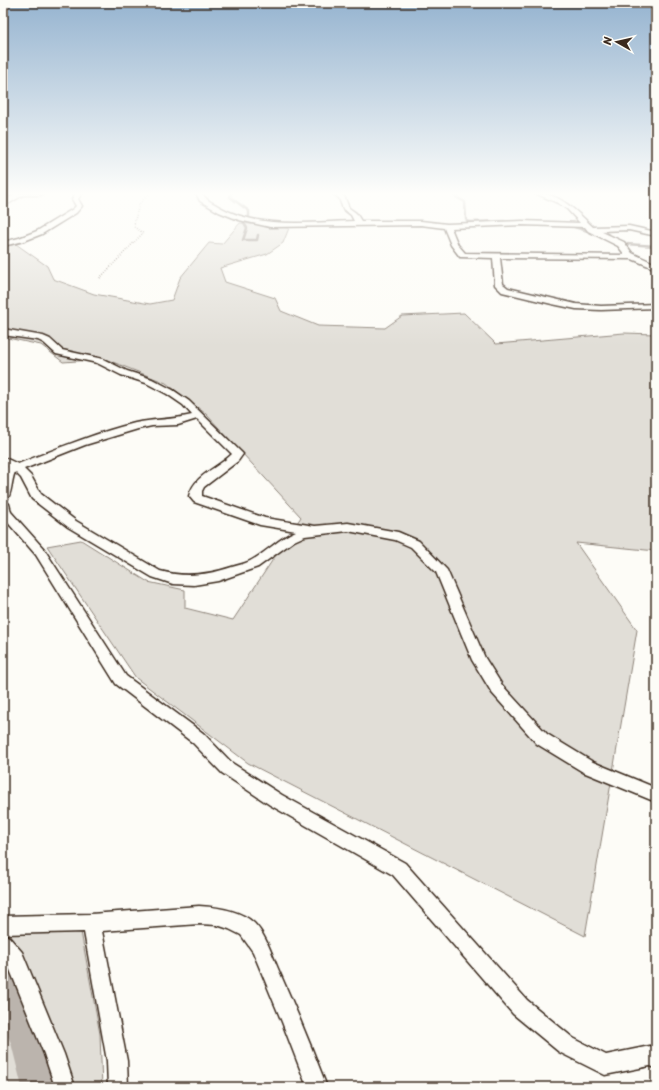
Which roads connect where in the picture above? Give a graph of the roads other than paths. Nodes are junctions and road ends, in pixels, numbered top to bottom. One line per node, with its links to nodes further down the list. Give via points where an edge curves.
1 (454, 244): 3 (street, via 462,255)
2 (620, 244): 4 (street)
3 (496, 256): 4 (street); 6 (street, via 500,273 499,285 505,290 565,304 601,308)
4 (633, 257): 5 (street)
5 (656, 267)
6 (656, 306)
7 (3, 332): 8 (street, via 40,338 59,352 100,361 124,373 149,381 186,403)
8 (198, 416): 9 (street, via 178,422 136,426); 12 (street, via 238,454 196,490 195,496 198,499 264,522)
9 (11, 464): 10 (street); 12 (street, via 26,476 36,496 72,524 156,574 173,579 194,580 218,576 254,564 290,538 303,532)
10 (3, 498)
11 (3, 504): 17 (street, via 6,513 40,552 121,680 198,738 227,768 276,800 399,870 520,1007 566,1045 605,1065 650,1056)
12 (318, 530): 13 (street, via 348,527 398,536 415,544 441,570 479,660 497,690 542,739 588,767)
13 (656, 795)
14 (91, 923): 15 (street); 19 (street, via 117,1061); 20 (street, via 199,915 217,916 247,929 259,946)
15 (3, 925)
16 (3, 943): 18 (street, via 15,959)
17 (656, 1058)
18 (65, 1087)
19 (118, 1087)
20 (316, 1087)

